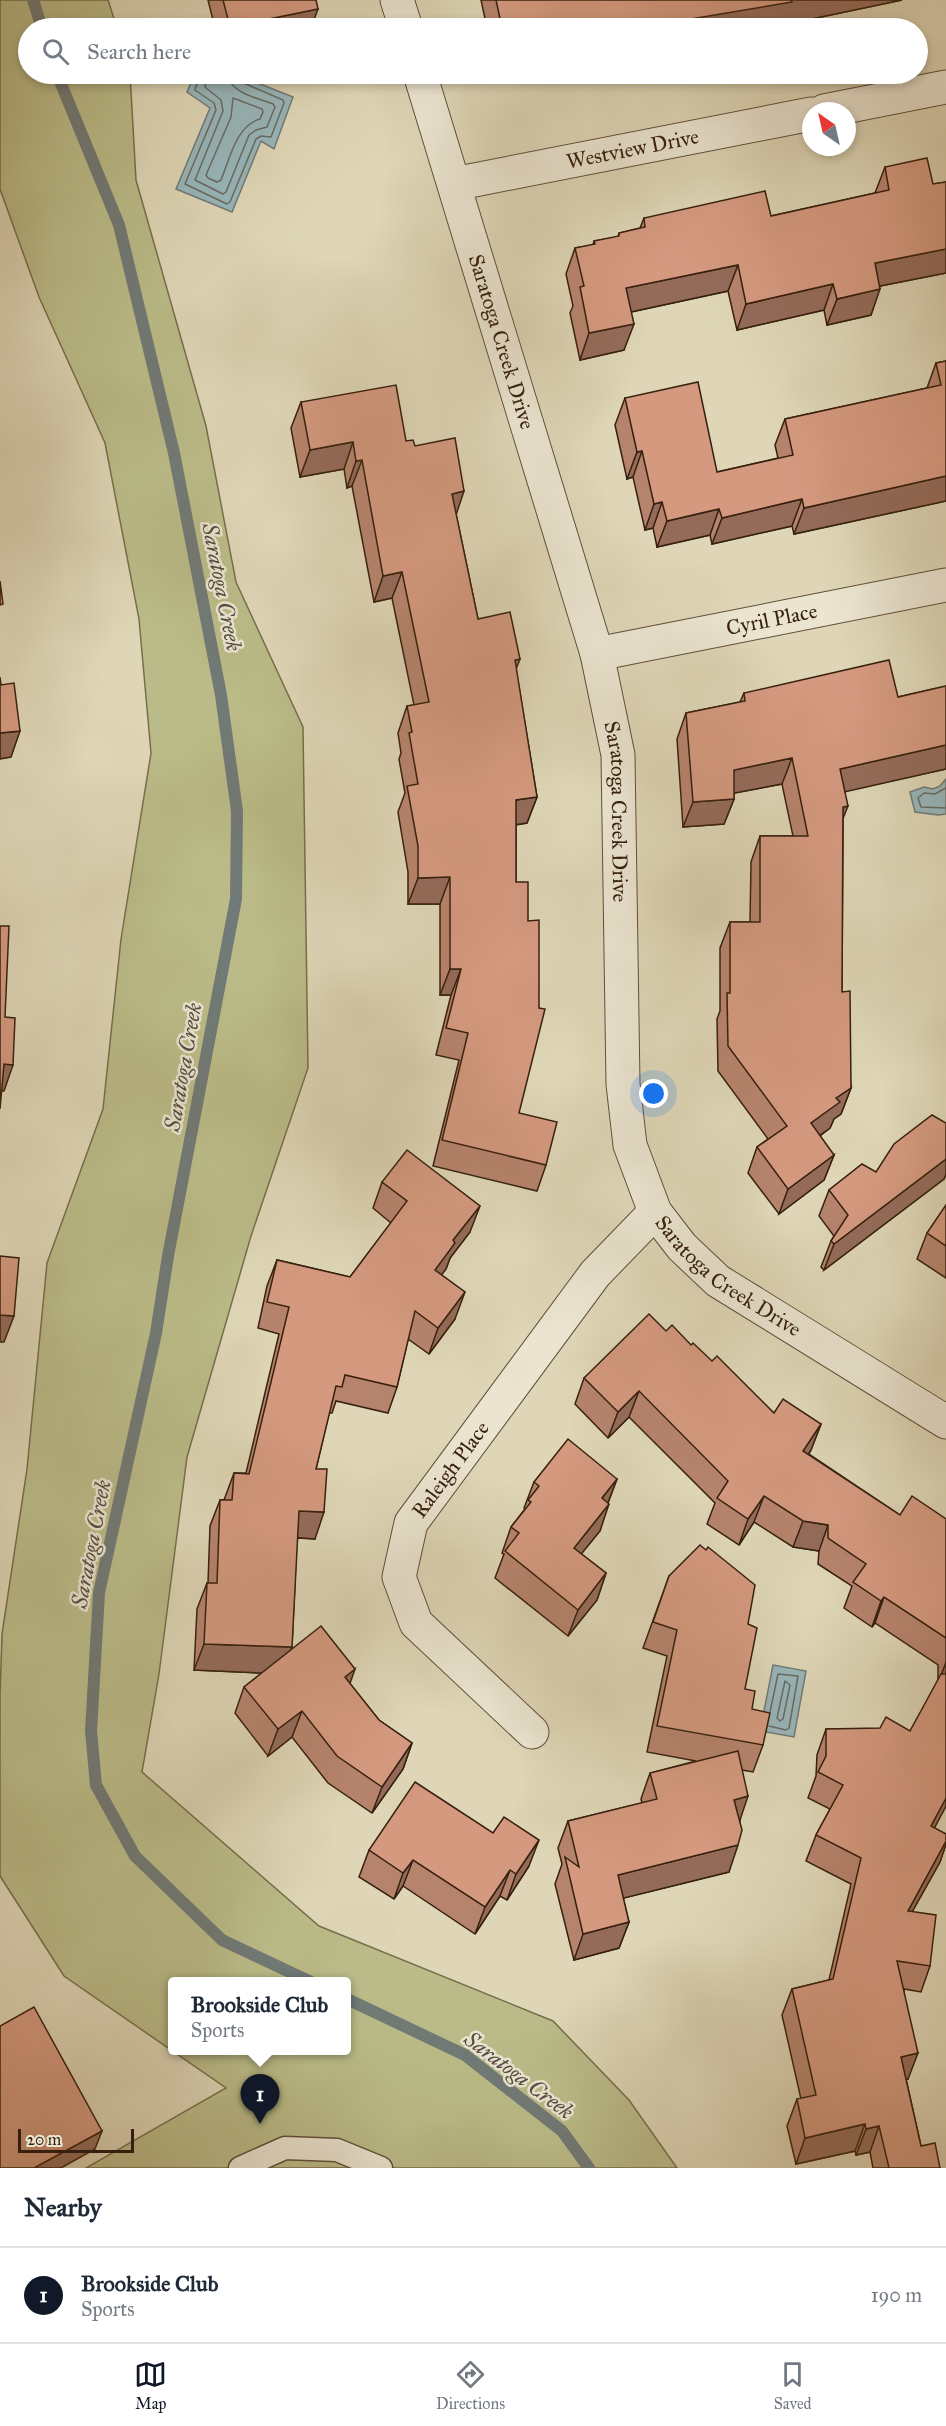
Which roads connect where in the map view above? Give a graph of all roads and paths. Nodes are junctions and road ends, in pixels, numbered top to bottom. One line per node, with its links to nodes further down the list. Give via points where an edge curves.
1 (397, 0): 2 (street)
2 (403, 18)
3 (423, 84): 7 (street, Saratoga Creek Drive)
4 (946, 87): 5 (street)
5 (856, 105)
6 (802, 116): 7 (street, Westview Drive)
7 (454, 184): 9 (street, Saratoga Creek Drive)
8 (946, 585): 9 (street, Cyril Place)
9 (597, 654): 10 (street, Saratoga Creek Drive, via 618,755 625,1104 630,1145)
10 (656, 1212): 11 (street, Saratoga Creek Drive, via 682,1247 718,1281); 12 (street, Raleigh Place, via 596,1274 411,1523 399,1577 416,1623)
11 (946, 1422)
12 (532, 1732)
13 (240, 2168): 14 (lane, via 285,2148 337,2150)
14 (381, 2168)

